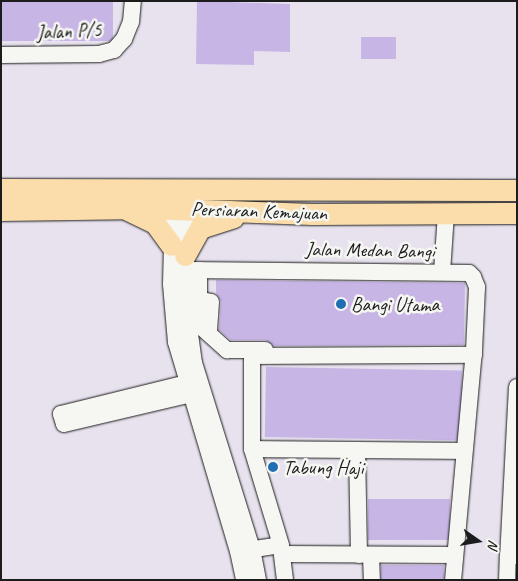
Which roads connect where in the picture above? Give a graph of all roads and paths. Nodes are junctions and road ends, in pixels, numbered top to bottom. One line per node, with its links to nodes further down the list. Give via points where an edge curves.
1 (133, 1): 2 (street, Jalan P/5, via 131,22 124,39 114,50 99,54)
2 (1, 55)
3 (1, 189): 4 (main road, Persiaran Kemajuan)
4 (48, 189): 5 (main road, Persiaran Kemajuan); 7 (main road, via 78,195 166,197)
5 (275, 189): 6 (main road, Persiaran Kemajuan); 7 (main road, via 256,197 202,196)
6 (517, 190)
7 (179, 206): 8 (main road, Persiaran Kemajuan); 10 (main road, Persiaran Kemajuan); 13 (street)
8 (117, 208): 9 (main road, Persiaran Kemajuan); 13 (main road, via 137,213 155,223)
9 (1, 210)
10 (255, 212): 11 (main road, Persiaran Kemajuan); 13 (main road, via 205,225 196,232)
11 (446, 213): 12 (main road, Persiaran Kemajuan); 14 (street)
12 (517, 213)
13 (189, 262): 14 (street, Jalan Medan Bangi); 15 (street); 17 (street, via 176,342)
14 (442, 272): 16 (street, Jalan Medan Bangi, via 469,273 473,277 477,287)
15 (197, 296): 16 (street, via 211,302 209,333 227,350); 17 (street)
16 (474, 352): 19 (street, via 252,356); 21 (street, Jalan Medan Bangi)
17 (194, 387): 17 (street, via 61,414 64,424); 26 (street)
18 (517, 387): 25 (street)
19 (252, 449): 20 (street); 22 (street)
20 (357, 450): 21 (street); 23 (street)
21 (463, 451): 24 (street, Jalan Medan Bangi)
22 (282, 554): 23 (street); 26 (street); 27 (street)
23 (365, 555): 24 (street); 28 (street)
24 (454, 555): 29 (street, Jalan Medan Bangi)
25 (512, 556): 30 (street)
26 (248, 565)
27 (285, 580)
28 (372, 580)
29 (453, 580)
30 (507, 580)

